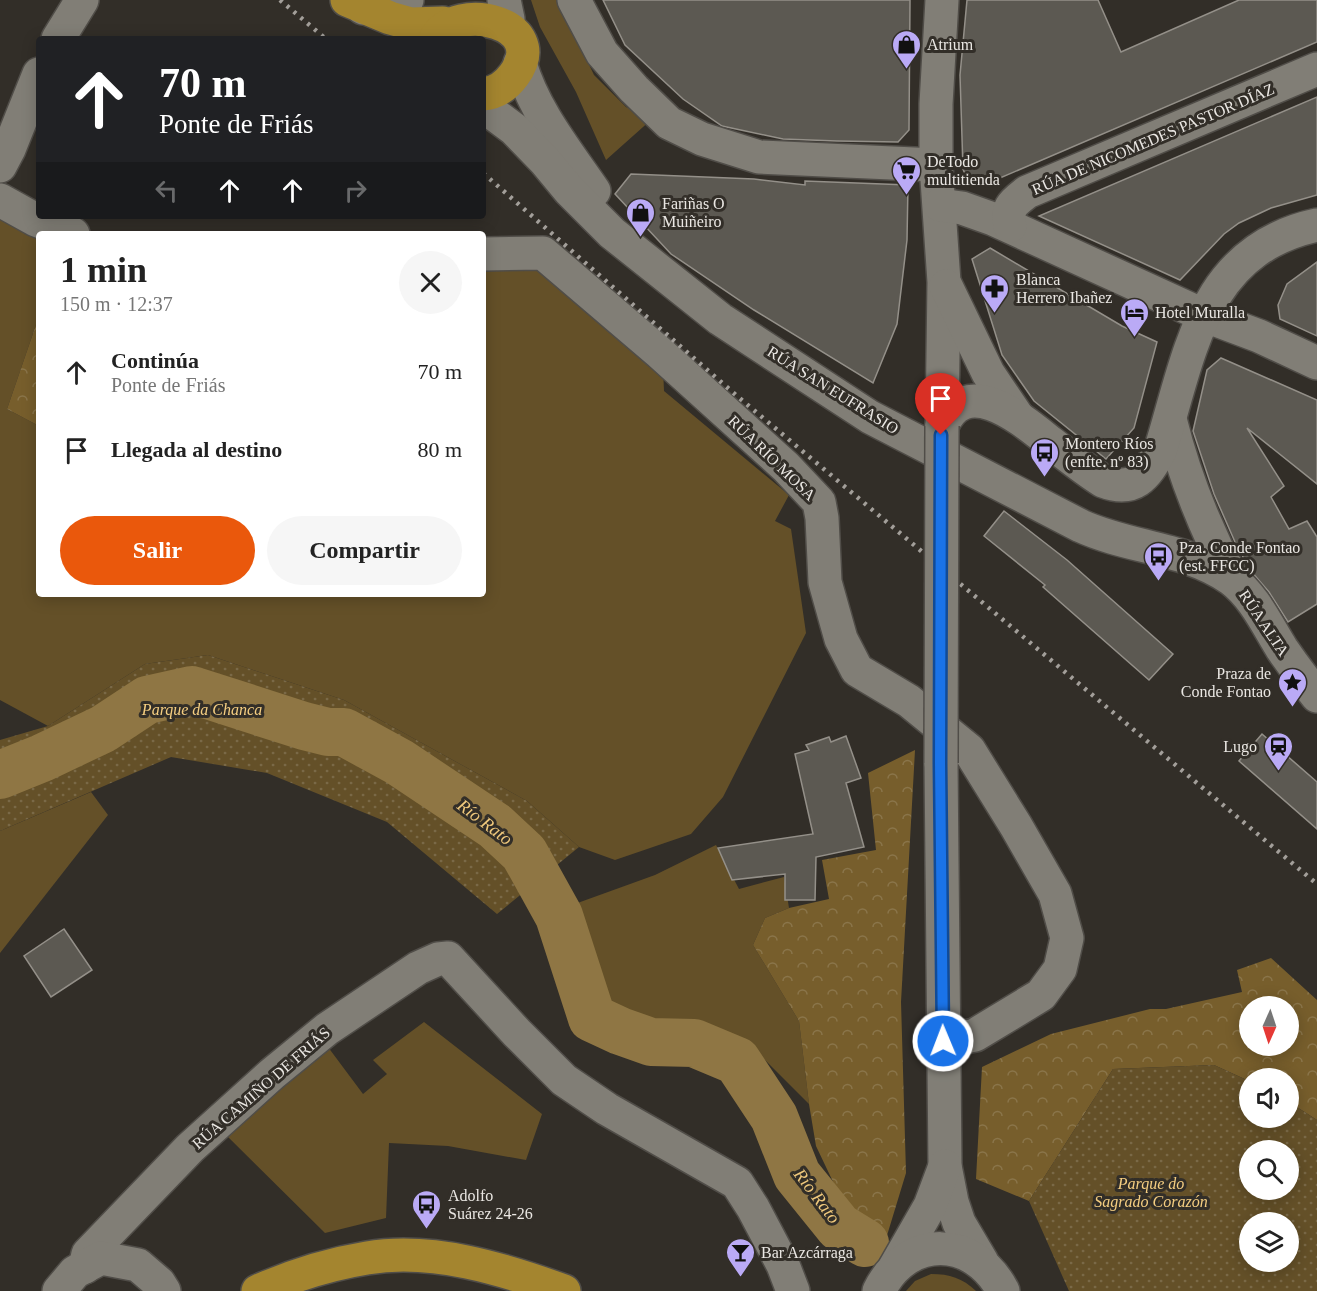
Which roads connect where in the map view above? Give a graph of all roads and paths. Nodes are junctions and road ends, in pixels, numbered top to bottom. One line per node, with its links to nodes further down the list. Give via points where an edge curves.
1 (82, 0): 8 (street)
2 (407, 0): 5 (street)
3 (574, 0): 16 (street, via 602,53 634,89 669,123 702,139 759,157)
4 (942, 0): 16 (street)
5 (355, 4): 7 (main road, via 411,24); 9 (main road)
6 (506, 9): 7 (main road, via 498,12 475,7); 10 (main road, via 520,39)
7 (452, 18)
8 (60, 36)
9 (387, 36)
10 (520, 63): 13 (main road, via 508,82); 23 (street, RÚA SAN EUFRASIO, via 535,104 552,131)
11 (1317, 69): 20 (street, RÚA DE NICOMEDES PASTOR DÍAZ, via 1027,192 1011,206 1007,215)
12 (36, 84): 15 (street)
13 (486, 93)
14 (486, 108): 23 (street, RÚA SAN EUFRASIO, via 514,129 569,190)
15 (16, 151)
16 (936, 165): 18 (street)
17 (0, 201): 21 (street)
18 (940, 205): 20 (street, via 962,208); 24 (street)
19 (1317, 225): 25 (street, via 1289,233 1244,260 1226,278)
20 (1010, 226): 25 (street)
21 (65, 231)
22 (486, 254): 32 (street, RÚA RÍO MOSA, via 543,253 660,353 819,502 825,582 841,639 857,670 909,701)
23 (645, 260): 30 (street, RÚA SAN EUFRASIO, via 720,319 870,417 1081,526 1115,540 1193,560)
24 (944, 282): 27 (street, via 988,373); 29 (street)
25 (1203, 315): 26 (street); 28 (street)
26 (1317, 363)
27 (1017, 416): 28 (street, via 1088,471 1114,485 1125,486 1135,483 1152,466); 29 (street, via 989,403 969,401 954,409)
28 (1170, 419): 30 (street, via 1184,474)
29 (942, 426): 32 (street, bridge)
30 (1232, 579): 31 (street, RÚA ALTA, via 1250,598)
31 (1317, 696)
32 (955, 757): 33 (street); 33 (street, RÚA RÍO MOSA, via 1016,826 1055,894 1067,938 1060,969 1041,995 975,1035)
33 (943, 1041): 34 (street)
34 (945, 1166): 35 (street, via 959,1224); 37 (street, via 930,1206)
35 (982, 1262): 37 (street, via 965,1253 928,1250 910,1256); 43 (street, via 996,1276)
36 (85, 1267): 38 (street, via 75,1272); 39 (street, via 101,1258 138,1264); 42 (street, RÚA CAMIÑO DE FRIÁS, via 88,1254 190,1148 272,1074 327,1029 418,968 448,958 564,1080 737,1183 783,1265)
37 (887, 1279)
38 (59, 1291)
39 (164, 1291)
40 (258, 1291): 41 (main road, via 369,1257 424,1256 475,1263)
41 (564, 1291)
42 (793, 1291)
43 (1003, 1291)

